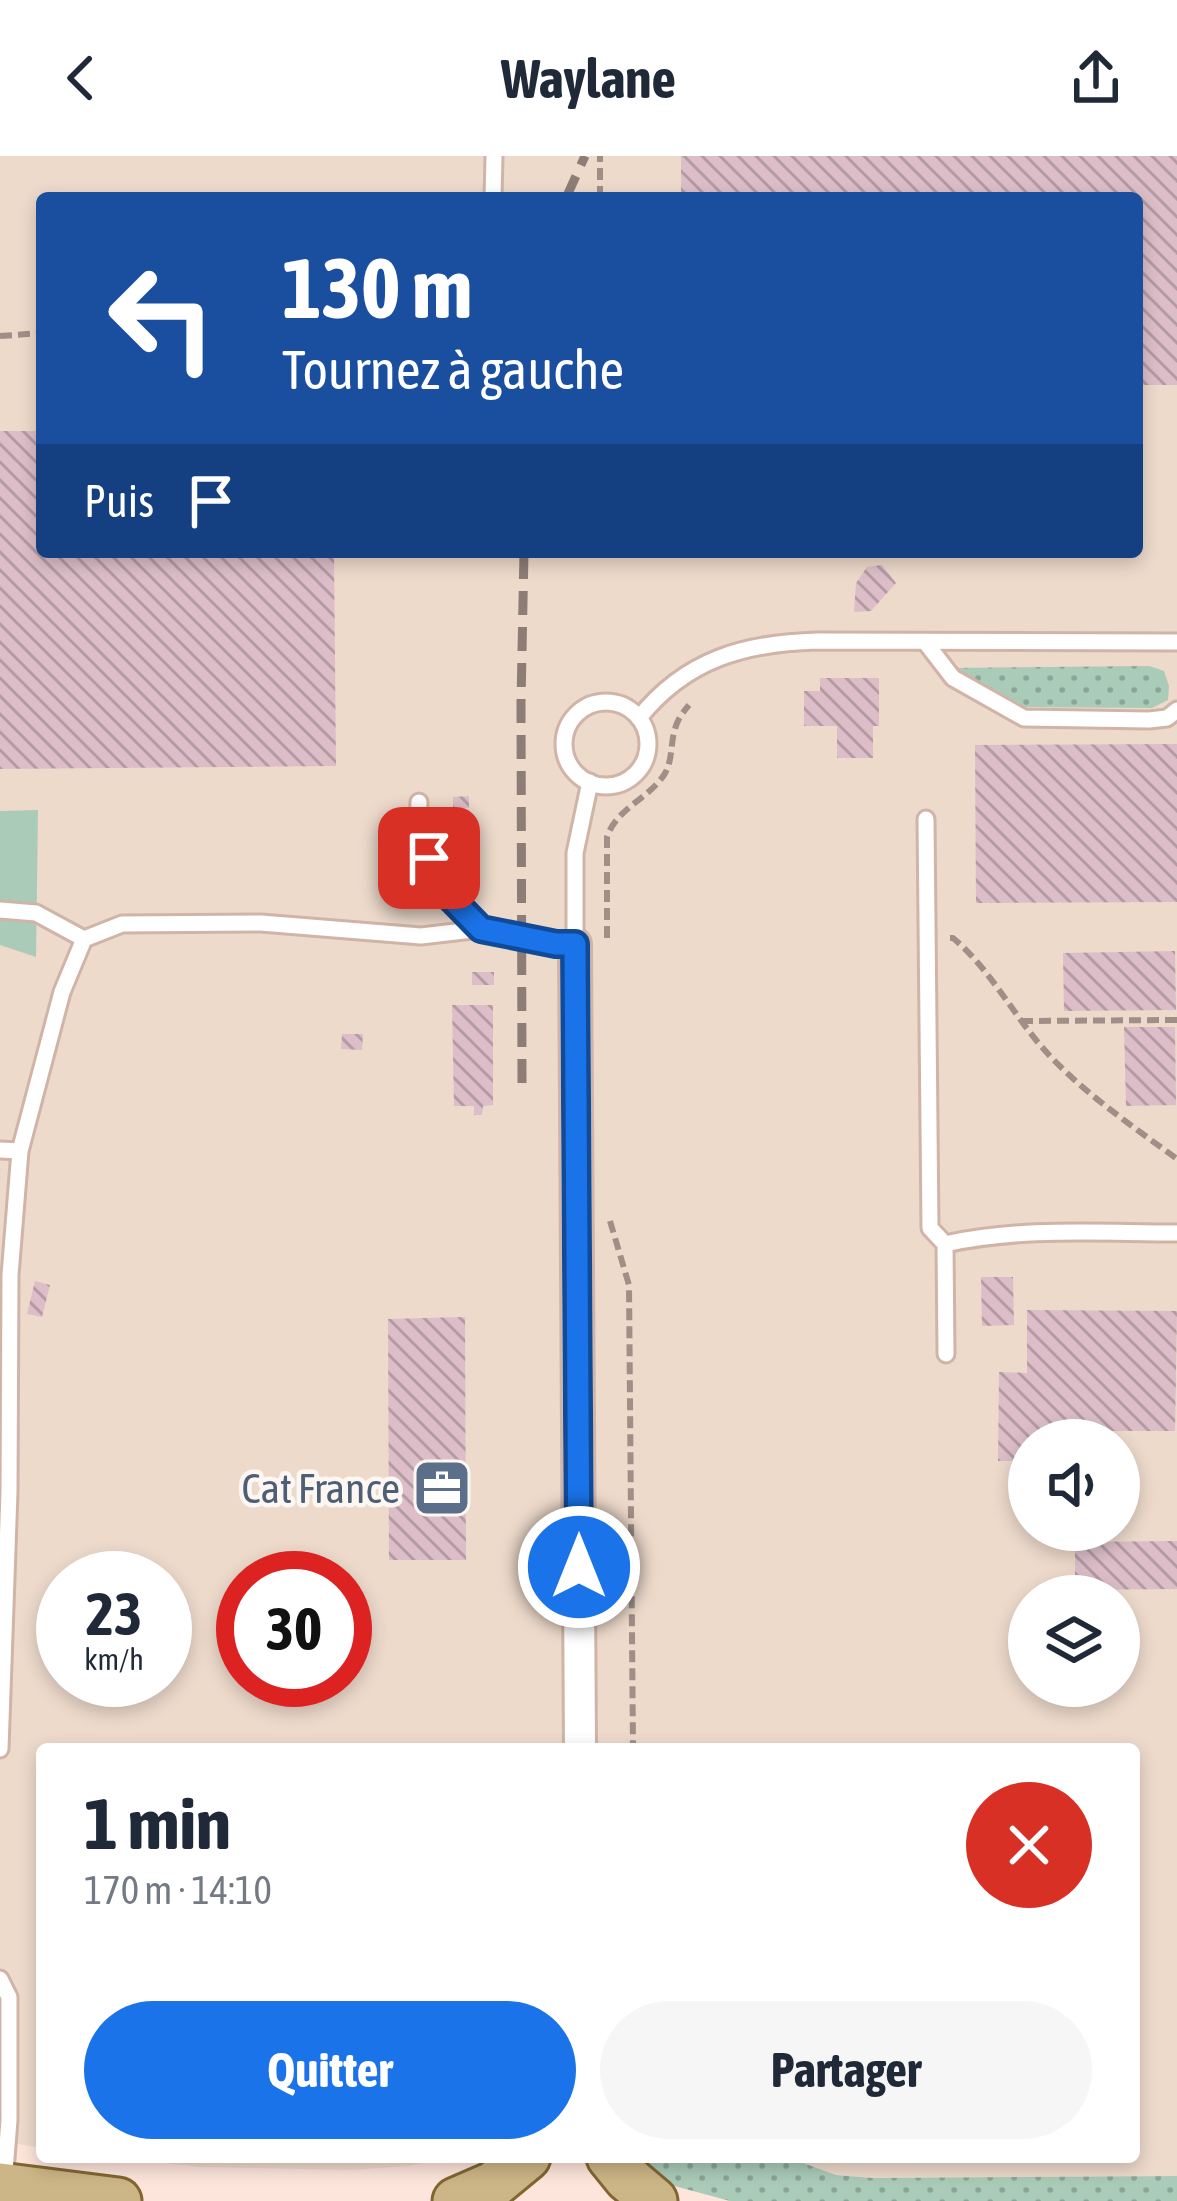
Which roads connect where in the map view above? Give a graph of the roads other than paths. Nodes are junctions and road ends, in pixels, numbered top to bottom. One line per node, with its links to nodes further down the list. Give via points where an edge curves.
1 (494, 156): 2 (lane)
2 (493, 192)
3 (1177, 642): 4 (lane)
4 (926, 643): 5 (lane, via 953,678 1024,718 1149,720); 6 (lane, via 766,644 712,659)
5 (1177, 710)
6 (639, 718): 7 (lane, via 648,745 643,764 610,785); 7 (lane, via 602,702 574,717 567,759)
7 (590, 782): 13 (lane, via 574,853)
8 (419, 802): 11 (lane, via 418,829 440,887)
9 (926, 819): 17 (lane, via 930,1228)
10 (0, 910): 12 (lane, via 37,913)
11 (481, 929): 12 (lane, via 421,936 261,922 122,924); 13 (lane)
12 (84, 939): 15 (lane)
13 (575, 944): 19 (street)
14 (0, 1150): 15 (lane)
15 (20, 1151): 20 (lane)
16 (1177, 1233): 17 (lane, via 1029,1232)
17 (945, 1244): 18 (lane)
18 (946, 1354)
19 (580, 1743)
20 (0, 1748)
21 (0, 1979): 24 (lane, via 9,1997)
22 (520, 2163): 26 (main road)
23 (615, 2163): 27 (main road)
24 (2, 2187): 25 (main road)
25 (118, 2201)
26 (457, 2201)
27 (654, 2201)

